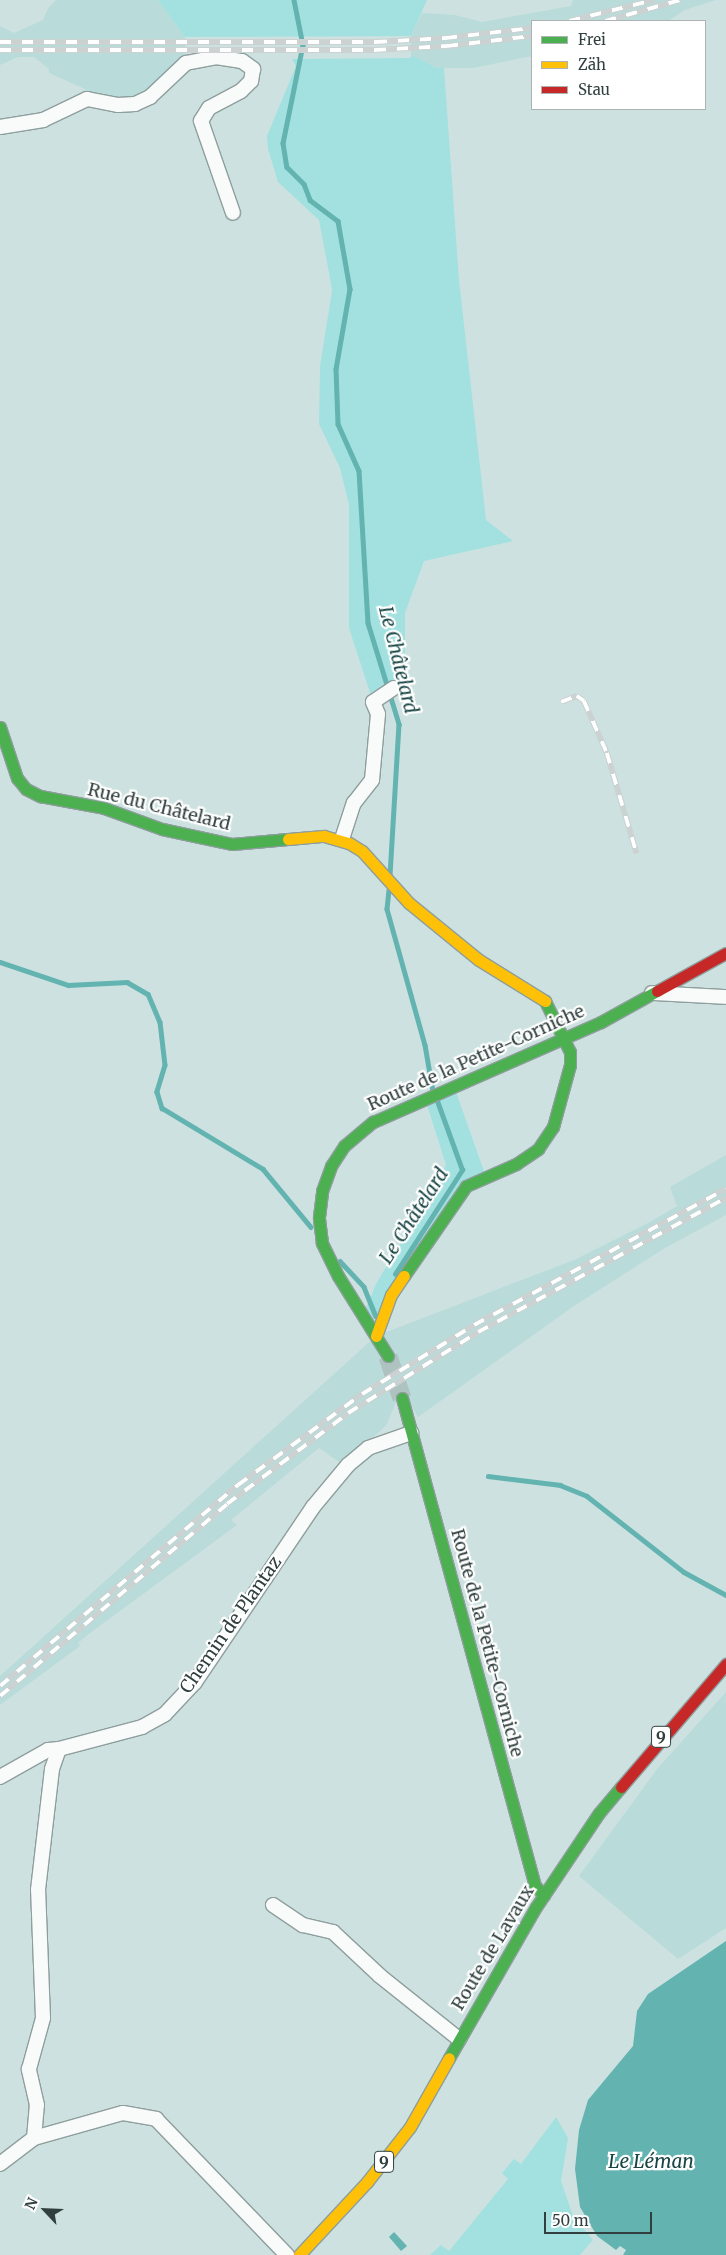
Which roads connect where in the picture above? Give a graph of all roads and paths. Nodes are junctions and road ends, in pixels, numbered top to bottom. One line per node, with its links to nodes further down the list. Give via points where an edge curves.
1 (2, 124): 2 (street, via 43,120 88,99 118,105 135,104 150,97 186,63 216,57 242,60 254,69 251,81 235,95 209,108 201,121)
2 (233, 213)
3 (383, 695): 5 (street, via 378,714 372,780 354,803)
4 (0, 727): 5 (street, Rue du Châtelard, via 9,762 26,789 68,803 104,808 178,833 232,844 324,836)
5 (342, 839): 9 (street, Rue du Châtelard, via 362,851 394,889 478,960 540,995 557,1020)
6 (726, 953): 7 (street, Route de la Petite-Corniche)
7 (652, 993): 8 (street, via 678,997); 9 (street, Route de la Petite-Corniche)
8 (726, 997)
9 (563, 1038): 10 (street, Rue du Châtelard, via 570,1052 570,1065 553,1127 538,1149 516,1164 466,1186 391,1296); 10 (street, Route de la Petite-Corniche, via 373,1122 353,1137 330,1166 322,1191 319,1217 326,1254)
10 (376, 1336): 11 (street, Route de la Petite-Corniche)
11 (388, 1356)
12 (402, 1398): 13 (street, Route de la Petite-Corniche)
13 (411, 1432): 15 (street, Chemin de Plantaz, via 368,1448 348,1465 312,1507 195,1682 165,1714 142,1727); 17 (street, Route de la Petite-Corniche, via 536,1886)
14 (726, 1664): 17 (street, Route de Lavaux / 9, via 599,1813)
15 (59, 1749): 16 (street, Chemin de Plantaz, via 48,1750); 20 (street, via 51,1778 38,1890 43,2018 29,2068 37,2105)
16 (0, 1777)
17 (544, 1895): 19 (street, Route de Lavaux / 9)
18 (273, 1905): 19 (street, via 303,1925 333,1932 380,1976)
19 (459, 2039): 23 (street, Route de Lavaux / 9, via 397,2146)
20 (34, 2138): 21 (street); 22 (street, via 123,2113 156,2119)
21 (0, 2164)
22 (287, 2255)
23 (300, 2255)

